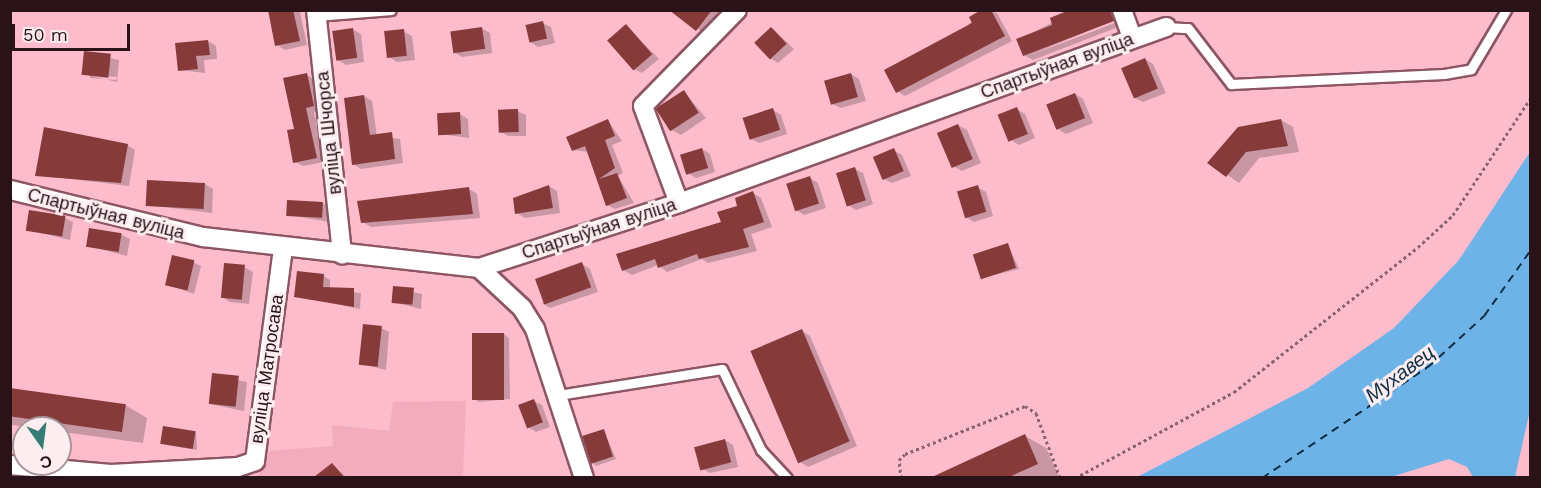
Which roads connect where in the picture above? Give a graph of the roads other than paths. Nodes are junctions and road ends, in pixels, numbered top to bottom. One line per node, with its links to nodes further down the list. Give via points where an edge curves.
1 (391, 10): 5 (lane)
2 (737, 10): 9 (street, via 643,106)
3 (1122, 10): 7 (street)
4 (1506, 10): 6 (lane, via 1471,69 1432,74 1231,84 1188,28)
5 (316, 14): 11 (street, вуліца Шчорса)
6 (1166, 27): 7 (street, Спартыўная вуліца)
7 (1132, 38): 9 (street, Спартыўная вуліца)
8 (10, 190): 10 (street, Спартыўная вуліца, via 203,237)
9 (679, 203): 12 (street, Спартыўная вуліца)
10 (283, 248): 11 (street, Спартыўная вуліца); 14 (street, вуліца Матросава, via 255,461 238,467 111,474)
11 (342, 255): 12 (street, Спартыўная вуліца)
12 (479, 267): 13 (street, via 522,308 535,329)
13 (558, 395): 15 (street); 16 (lane, via 722,369 761,450)
14 (10, 465)
15 (584, 477)
16 (787, 477)

